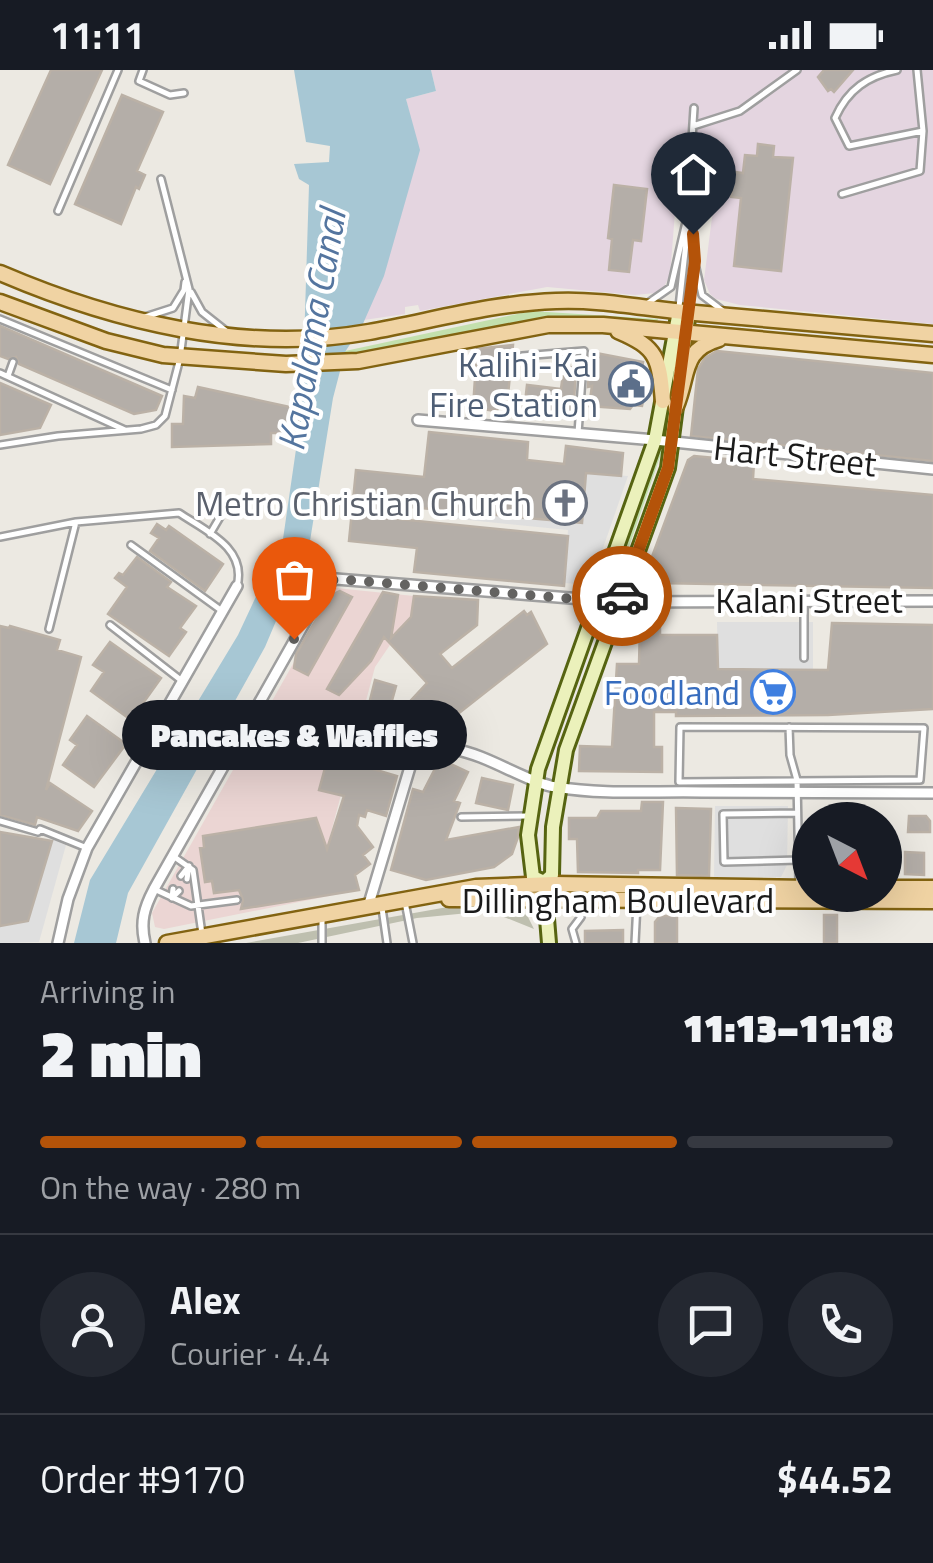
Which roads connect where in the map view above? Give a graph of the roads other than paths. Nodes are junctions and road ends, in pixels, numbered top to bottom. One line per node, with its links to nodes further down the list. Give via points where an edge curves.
1 (118, 70): 13 (lane)
2 (143, 70): 6 (lane, via 138,81 170,95)
3 (797, 70): 8 (lane, via 740,111)
4 (897, 70): 9 (lane, via 870,76 835,118 850,146)
5 (917, 70): 9 (lane)
6 (184, 93)
7 (694, 108): 8 (lane)
8 (693, 126): 12 (lane)
9 (923, 131): 11 (lane, via 920,171)
10 (160, 179): 16 (lane)
11 (842, 194)
12 (690, 206): 14 (lane); 19 (lane, via 670,288); 20 (lane)
13 (58, 211)
14 (695, 261): 20 (lane); 22 (lane, via 702,295)
15 (0, 273): 21 (main road)
16 (186, 274): 17 (lane); 21 (lane, via 172,308 145,317)
17 (189, 288): 25 (lane); 28 (lane, via 202,312)
18 (0, 302): 32 (main road, via 106,341)
19 (642, 306): 20 (main road); 28 (main road, via 556,300 366,333 281,340)
20 (684, 312): 22 (main road); 26 (main road)
21 (116, 314): 25 (main road)
22 (730, 315): 27 (main road)
23 (0, 319): 36 (lane)
24 (604, 324): 26 (main road); 32 (main road, via 535,326 358,361); 37 (main road, via 645,342)
25 (185, 329): 28 (main road); 32 (lane)
26 (680, 333): 29 (main road); 37 (main road)
27 (933, 334)
28 (233, 336)
29 (725, 337): 30 (main road); 37 (main road, via 690,357 685,385)
30 (933, 355)
31 (522, 356): 40 (lane, via 584,352)
32 (180, 358): 36 (lane)
33 (14, 362): 35 (lane)
34 (0, 373): 35 (lane)
35 (8, 376): 39 (lane)
36 (172, 390): 39 (lane, via 160,422)
37 (670, 403): 41 (main road); 42 (main road)
38 (418, 420): 40 (street, Hart Street)
39 (128, 431): 43 (lane)
40 (578, 433): 41 (street, Hart Street)
41 (655, 440): 42 (street, Hart Street); 52 (main road)
42 (672, 442): 44 (street, Hart Street, via 732,454); 54 (main road)
43 (0, 445)
44 (933, 469)
45 (220, 517): 47 (lane)
46 (76, 522): 47 (lane, via 170,512); 48 (lane); 57 (lane)
47 (210, 534): 50 (lane, via 240,564)
48 (0, 537)
49 (132, 546): 55 (lane)
50 (237, 586): 55 (street)
51 (804, 600): 53 (street, Kalani Street); 54 (street, Kalani Street); 58 (lane)
52 (599, 601): 54 (street, Kalani Street); 63 (main road); 74 (street, Kalani Street, via 327,583)
53 (933, 601)
54 (620, 602): 65 (main road)
55 (222, 611): 59 (street)
56 (110, 625): 59 (lane)
57 (49, 629)
58 (804, 658)
59 (182, 681): 73 (street)
60 (788, 728): 61 (lane); 62 (lane); 64 (lane, via 680,727 679,782)
61 (929, 733): 62 (lane, via 920,780)
62 (797, 780): 64 (lane); 66 (lane)
63 (536, 783): 65 (street); 70 (main road); 90 (street, via 454,747 419,754 404,783)
64 (696, 786): 65 (street, via 627,793); 66 (street)
65 (557, 788): 81 (main road, via 552,875)
66 (796, 793): 67 (street); 68 (lane)
67 (933, 793)
68 (797, 802)
69 (792, 813): 75 (lane, via 723,814 724,862)
70 (529, 815): 71 (lane); 81 (main road, via 533,876)
71 (461, 817)
72 (0, 821): 73 (lane)
73 (86, 848): 94 (street)
74 (173, 856): 76 (lane); 82 (street)
75 (792, 860)
76 (189, 866): 77 (lane); 89 (lane)
77 (184, 877)
78 (792, 888): 81 (main road, Dillingham Boulevard)
79 (902, 888): 80 (main road)
80 (933, 888)
81 (544, 889): 86 (main road, Dillingham Boulevard); 88 (main road, Dillingham Boulevard); 100 (main road)
82 (154, 890): 84 (lane); 95 (street, via 141,928)
83 (176, 890): 84 (lane)
84 (172, 898): 89 (lane)
85 (237, 900): 89 (lane)
86 (637, 900): 87 (main road, Dillingham Boulevard); 102 (lane)
87 (933, 901)
88 (405, 902): 90 (main road, Dillingham Boulevard); 99 (lane)
89 (198, 906): 93 (lane)
90 (375, 906): 91 (main road, Dillingham Boulevard); 98 (lane)
91 (322, 915): 93 (main road, Dillingham Boulevard); 97 (lane)
92 (581, 918): 101 (lane, via 572,930)
93 (203, 937): 96 (main road, Dillingham Boulevard)
94 (58, 943)
95 (146, 943)
96 (167, 943)
97 (322, 943)
98 (387, 943)
99 (413, 943)
100 (549, 943)
101 (576, 943)
102 (635, 943)

